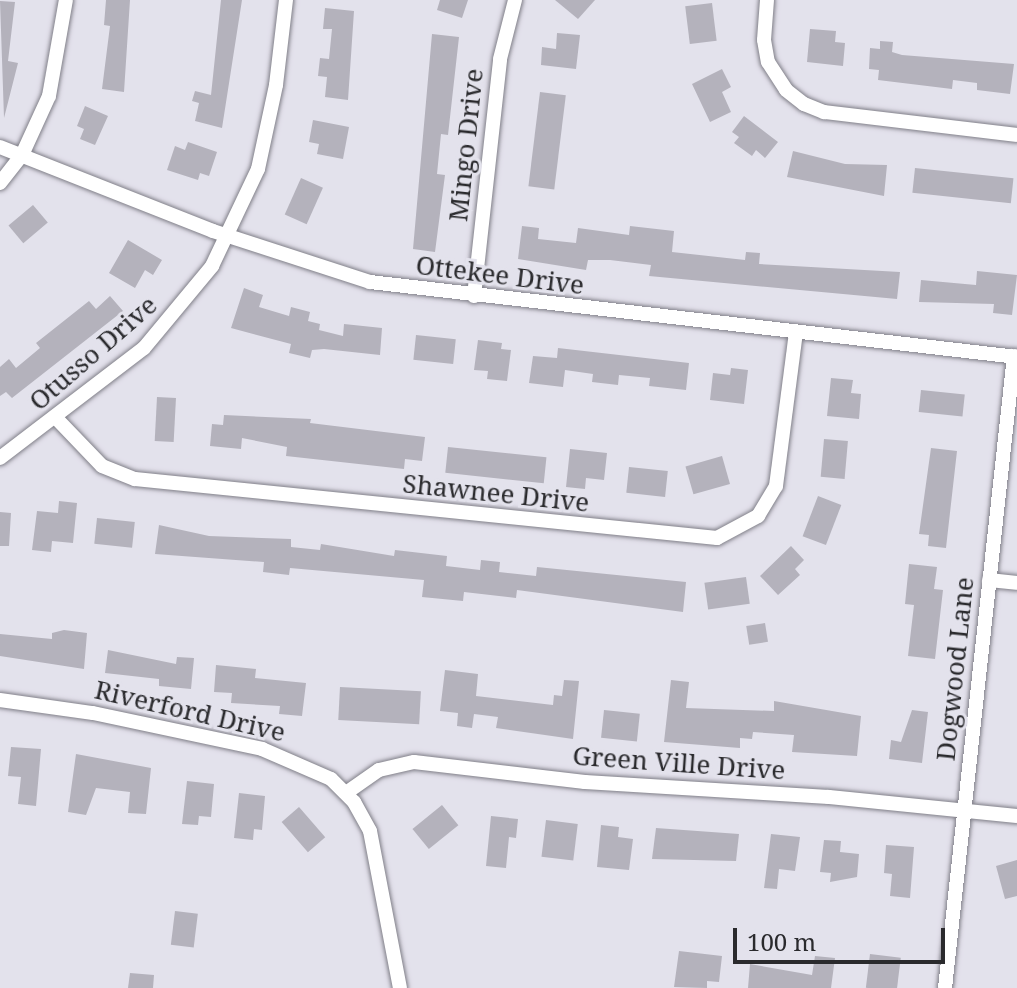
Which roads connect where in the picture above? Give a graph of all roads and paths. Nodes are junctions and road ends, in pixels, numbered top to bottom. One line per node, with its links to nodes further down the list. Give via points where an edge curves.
1 (66, 0): 7 (street, via 49,96)
2 (286, 0): 9 (street, Otusso Drive, via 268,127)
3 (515, 0): 10 (street, Mingo Drive, via 500,59)
4 (767, 0): 5 (street, via 768,62 786,90 804,104 824,112)
5 (1017, 135)
6 (0, 147): 7 (street, Ottekee Drive)
7 (22, 155): 8 (street); 9 (street, Ottekee Drive)
8 (0, 183)
9 (229, 236): 10 (street, Ottekee Drive, via 370,282); 13 (street, Otusso Drive, via 167,325)
10 (474, 296): 11 (street, Ottekee Drive)
11 (796, 332): 12 (street, Ottekee Drive); 13 (street, Shawnee Drive, via 776,486 758,516 717,538 135,479 102,466)
12 (1015, 356): 15 (street, Dogwood Lane)
13 (56, 418): 14 (street, Otusso Drive)
14 (0, 458)
15 (989, 580): 16 (street); 19 (street, Dogwood Lane)
16 (1017, 583)
17 (0, 700): 18 (street, Riverford Drive, via 93,713 262,749 313,768)
18 (346, 793): 19 (street, Green Ville Drive, via 379,770 414,762 585,782); 21 (street, Riverford Drive, via 361,811 377,852)
19 (963, 810): 20 (street, Green Ville Drive); 22 (street, Dogwood Lane)
20 (1017, 816)
21 (400, 988)
22 (945, 988)

